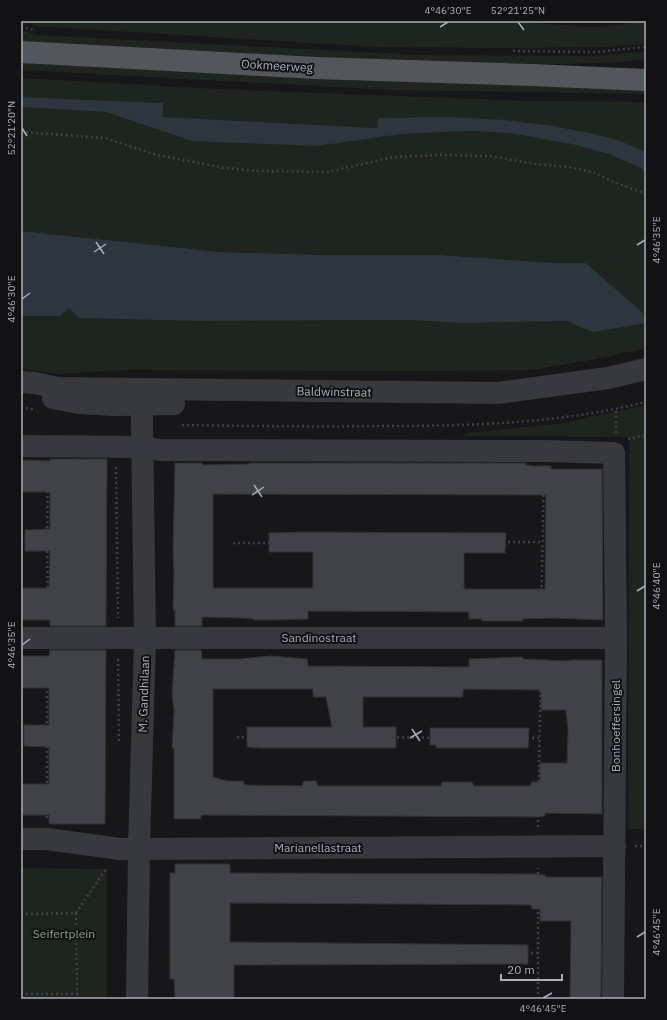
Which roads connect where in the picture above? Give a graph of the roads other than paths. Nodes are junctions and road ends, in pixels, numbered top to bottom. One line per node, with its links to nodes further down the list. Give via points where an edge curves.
1 (21, 52): 3 (main road, Ookmeerweg, via 316,68)
2 (646, 66): 3 (main road, Ookmeerweg)
3 (532, 74): 4 (main road, Ookmeerweg)
4 (646, 80)
5 (646, 369): 9 (street, Baldwinstraat, via 608,378 498,393)
6 (646, 381): 9 (street, Baldwinstraat, via 517,402)
7 (21, 382): 9 (street, Baldwinstraat)
8 (21, 392): 9 (street, Baldwinstraat, via 79,403)
9 (142, 397): 11 (street, M. Gandhilaan)
10 (21, 446): 11 (street)
11 (143, 447): 13 (street, M. Gandhilaan); 14 (street, Bonhoeffersingel, via 160,450 614,453)
12 (21, 638): 13 (street, Sandinostraat)
13 (145, 638): 14 (street, Sandinostraat); 17 (street, M. Gandhilaan)
14 (616, 638): 16 (street, Bonhoeffersingel)
15 (21, 839): 17 (street, Marianellastraat, via 47,839)
16 (615, 846): 17 (street, Marianellastraat); 19 (street, Bonhoeffersingel)
17 (129, 849): 18 (street, M. Gandhilaan)
18 (137, 999)
19 (613, 999)

